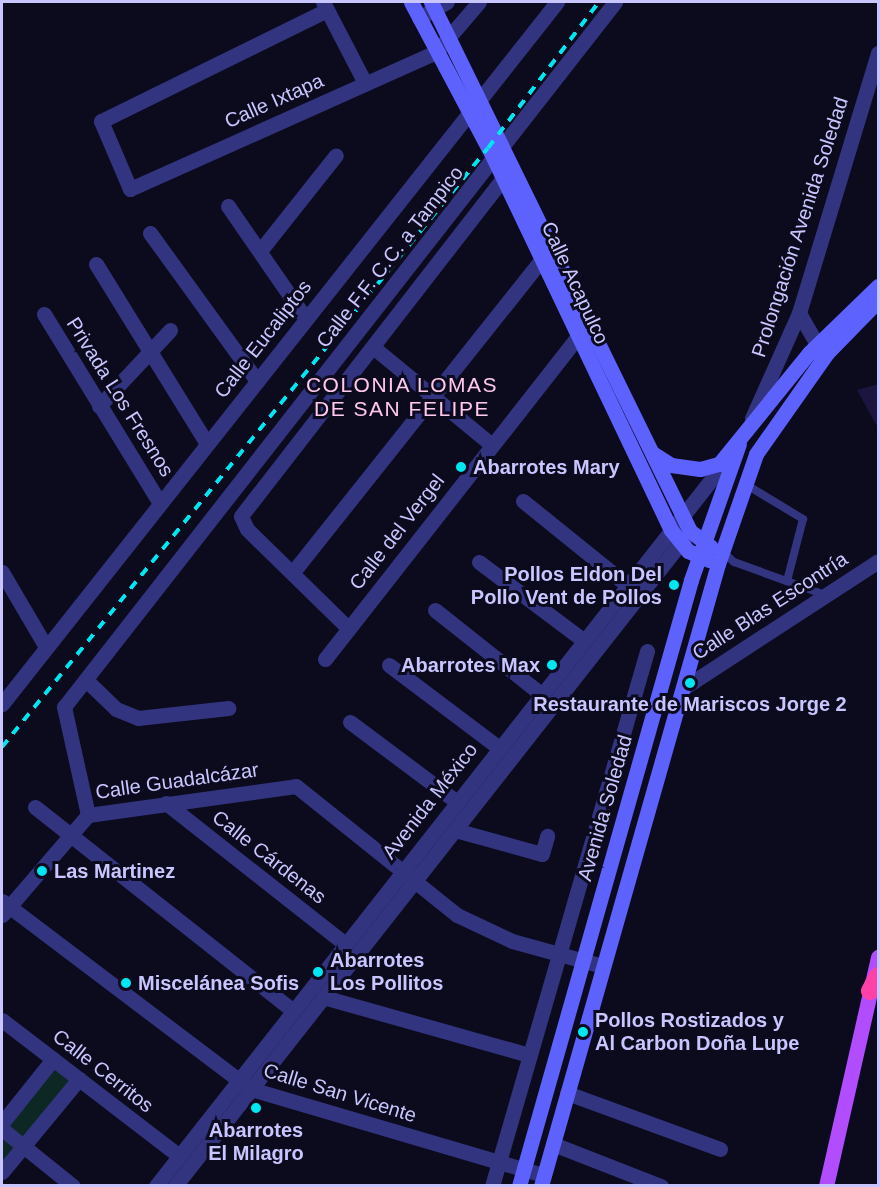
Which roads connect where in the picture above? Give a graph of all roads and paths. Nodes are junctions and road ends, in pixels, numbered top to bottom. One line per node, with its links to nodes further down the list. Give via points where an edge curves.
1 (411, 2): 7 (street, Calle Acapulco)
2 (479, 2): 8 (street)
3 (557, 2): 12 (street, Calle Eucaliptos)
4 (615, 2): 14 (street, Calle F.F. C.C. a Tampico)
5 (438, 4): 7 (street); 8 (street, Calle Acapulco)
6 (325, 6): 11 (street); 11 (street, Calle Ixtapa, via 100,121 130,189)
7 (419, 18): 9 (street, Calle Acapulco)
8 (449, 36): 9 (street); 12 (street, Calle Acapulco)
9 (434, 48): 11 (street, Calle Ixtapa); 13 (street, Calle Acapulco)
10 (879, 53): 26 (street, Prolongación Avenida Soledad)
11 (362, 79)
12 (481, 98): 13 (street, Calle Eucaliptos); 14 (street, Calle Acapulco)
13 (468, 114): 16 (street, Calle Acapulco); 28 (street, Calle Eucaliptos)
14 (505, 143): 16 (street, Calle F.F. C.C. a Tampico); 20 (street, Calle Acapulco)
15 (336, 155): 21 (street)
16 (494, 159): 17 (street, Calle Acapulco); 64 (street, Calle F.F. C.C. a Tampico)
17 (503, 178): 22 (street, Calle Acapulco); 33 (street)
18 (228, 206): 21 (street)
19 (150, 233): 35 (street)
20 (554, 245): 22 (street); 29 (street, Calle Acapulco)
21 (260, 251): 28 (street)
22 (540, 259): 31 (street, Calle Acapulco); 36 (street)
23 (96, 264): 34 (street)
24 (879, 286): 32 (street)
25 (879, 302): 42 (street, via 827,353 756,454)
26 (799, 313): 32 (street); 39 (street, Prolongación Avenida Soledad)
27 (44, 314): 37 (street, Privada Los Fresnos)
28 (306, 319): 35 (street, Calle Eucaliptos)
29 (591, 321): 31 (street, Calle del Vergel); 41 (street, Calle Acapulco)
30 (170, 330): 34 (street)
31 (577, 337): 40 (street, Calle del Vergel); 46 (street, Calle Acapulco)
32 (817, 344): 39 (street)
33 (373, 347): 36 (street); 53 (street, via 241,516 247,529)
34 (148, 354): 37 (street); 38 (street)
35 (257, 381): 38 (street, Calle Eucaliptos)
36 (431, 394): 40 (street); 53 (street)
37 (99, 406): 44 (street, Privada Los Fresnos)
38 (207, 444): 44 (street, Calle Eucaliptos)
39 (739, 444): 41 (street, via 718,464 700,469 671,465); 45 (street, Avenida México); 47 (street, Avenida Soledad)
40 (492, 446): 58 (street, Calle del Vergel)
41 (654, 454): 45 (street, Calle Acapulco)
42 (745, 484): 48 (street); 54 (lane, via 803,519)
43 (523, 501): 55 (street)
44 (160, 502): 60 (street, Calle Eucaliptos)
45 (682, 517): 46 (street, Avenida México)
46 (680, 535): 47 (street, Calle Acapulco); 55 (street, Avenida México); 77 (street, Avenida México)
47 (702, 550): 48 (street, Calle Acapulco); 72 (street, Avenida Soledad)
48 (720, 558): 51 (lane); 51 (lane); 65 (street)
49 (879, 561): 56 (street, Calle Blas Escontría)
50 (479, 562): 59 (street)
51 (734, 562): 54 (lane)
52 (2, 572): 60 (street)
53 (293, 572): 58 (street)
54 (787, 581): 56 (lane)
55 (627, 585): 59 (street, Avenida México)
56 (826, 596): 65 (street, Calle Blas Escontría)
57 (435, 610): 66 (street)
58 (348, 628): 62 (street, Calle del Vergel)
59 (584, 640): 66 (street, Avenida México)
60 (46, 647): 67 (street, Calle Eucaliptos)
61 (647, 651): 71 (street)
62 (325, 659)
63 (389, 665): 70 (street)
64 (86, 680): 68 (street, via 116,709 138,718); 76 (street, Calle F.F. C.C. a Tampico, via 64,707)
65 (685, 687): 86 (street)
66 (541, 694): 70 (street, Avenida México)
67 (2, 704)
68 (228, 708)
69 (350, 722): 73 (street)
70 (499, 748): 73 (street, Avenida México)
71 (616, 759): 72 (street); 83 (street)
72 (640, 762): 85 (street, Avenida Soledad)
73 (457, 802): 80 (street, Avenida México)
74 (166, 803): 76 (street, Calle Guadalcázar); 80 (street, Calle Guadalcázar, via 296,786); 82 (street, Calle Cárdenas)
75 (35, 807): 78 (street)
76 (88, 815): 78 (street, Calle Guadalcázar)
77 (454, 830): 79 (street, via 542,854); 80 (street, Avenida México)
78 (67, 833): 81 (street, Calle Guadalcázar); 89 (street)
79 (547, 836)
80 (407, 878): 82 (street, Avenida México); 83 (street, via 483,928); 88 (street, Avenida México)
81 (4, 908): 94 (street, Calle San Vicente)
82 (345, 944): 89 (street, Avenida México)
83 (559, 955): 85 (street); 91 (street)
84 (879, 957): 87 (main road)
85 (584, 961): 86 (street); 103 (street, Avenida Soledad)
86 (603, 966): 95 (street)
87 (874, 984): 112 (main road)
88 (323, 997): 91 (street); 94 (street, Avenida México)
89 (293, 1011): 94 (street, Avenida México)
90 (2, 1020): 92 (street, Calle Cerritos)
91 (530, 1055): 102 (street)
92 (52, 1059): 93 (street, Calle Cerritos); 96 (street)
93 (79, 1079): 99 (street); 101 (street, Calle Cerritos)
94 (245, 1085): 101 (street, Avenida México); 102 (street, Calle San Vicente); 108 (street, Avenida México)
95 (567, 1093): 98 (street); 100 (street)
96 (2, 1124)
97 (2, 1129): 99 (street)
98 (553, 1144): 105 (street); 111 (street)
99 (23, 1146): 104 (street); 106 (street)
100 (720, 1149)
101 (179, 1156): 107 (street, Avenida México)
102 (499, 1161): 103 (street, Calle San Vicente); 109 (street)
103 (524, 1169): 105 (street, Calle San Vicente); 110 (street, Avenida Soledad)
104 (2, 1172)
105 (543, 1180)
106 (73, 1185)
107 (156, 1185)
108 (177, 1185)
109 (492, 1185)
110 (519, 1185)
111 (661, 1185)
112 (826, 1185)

